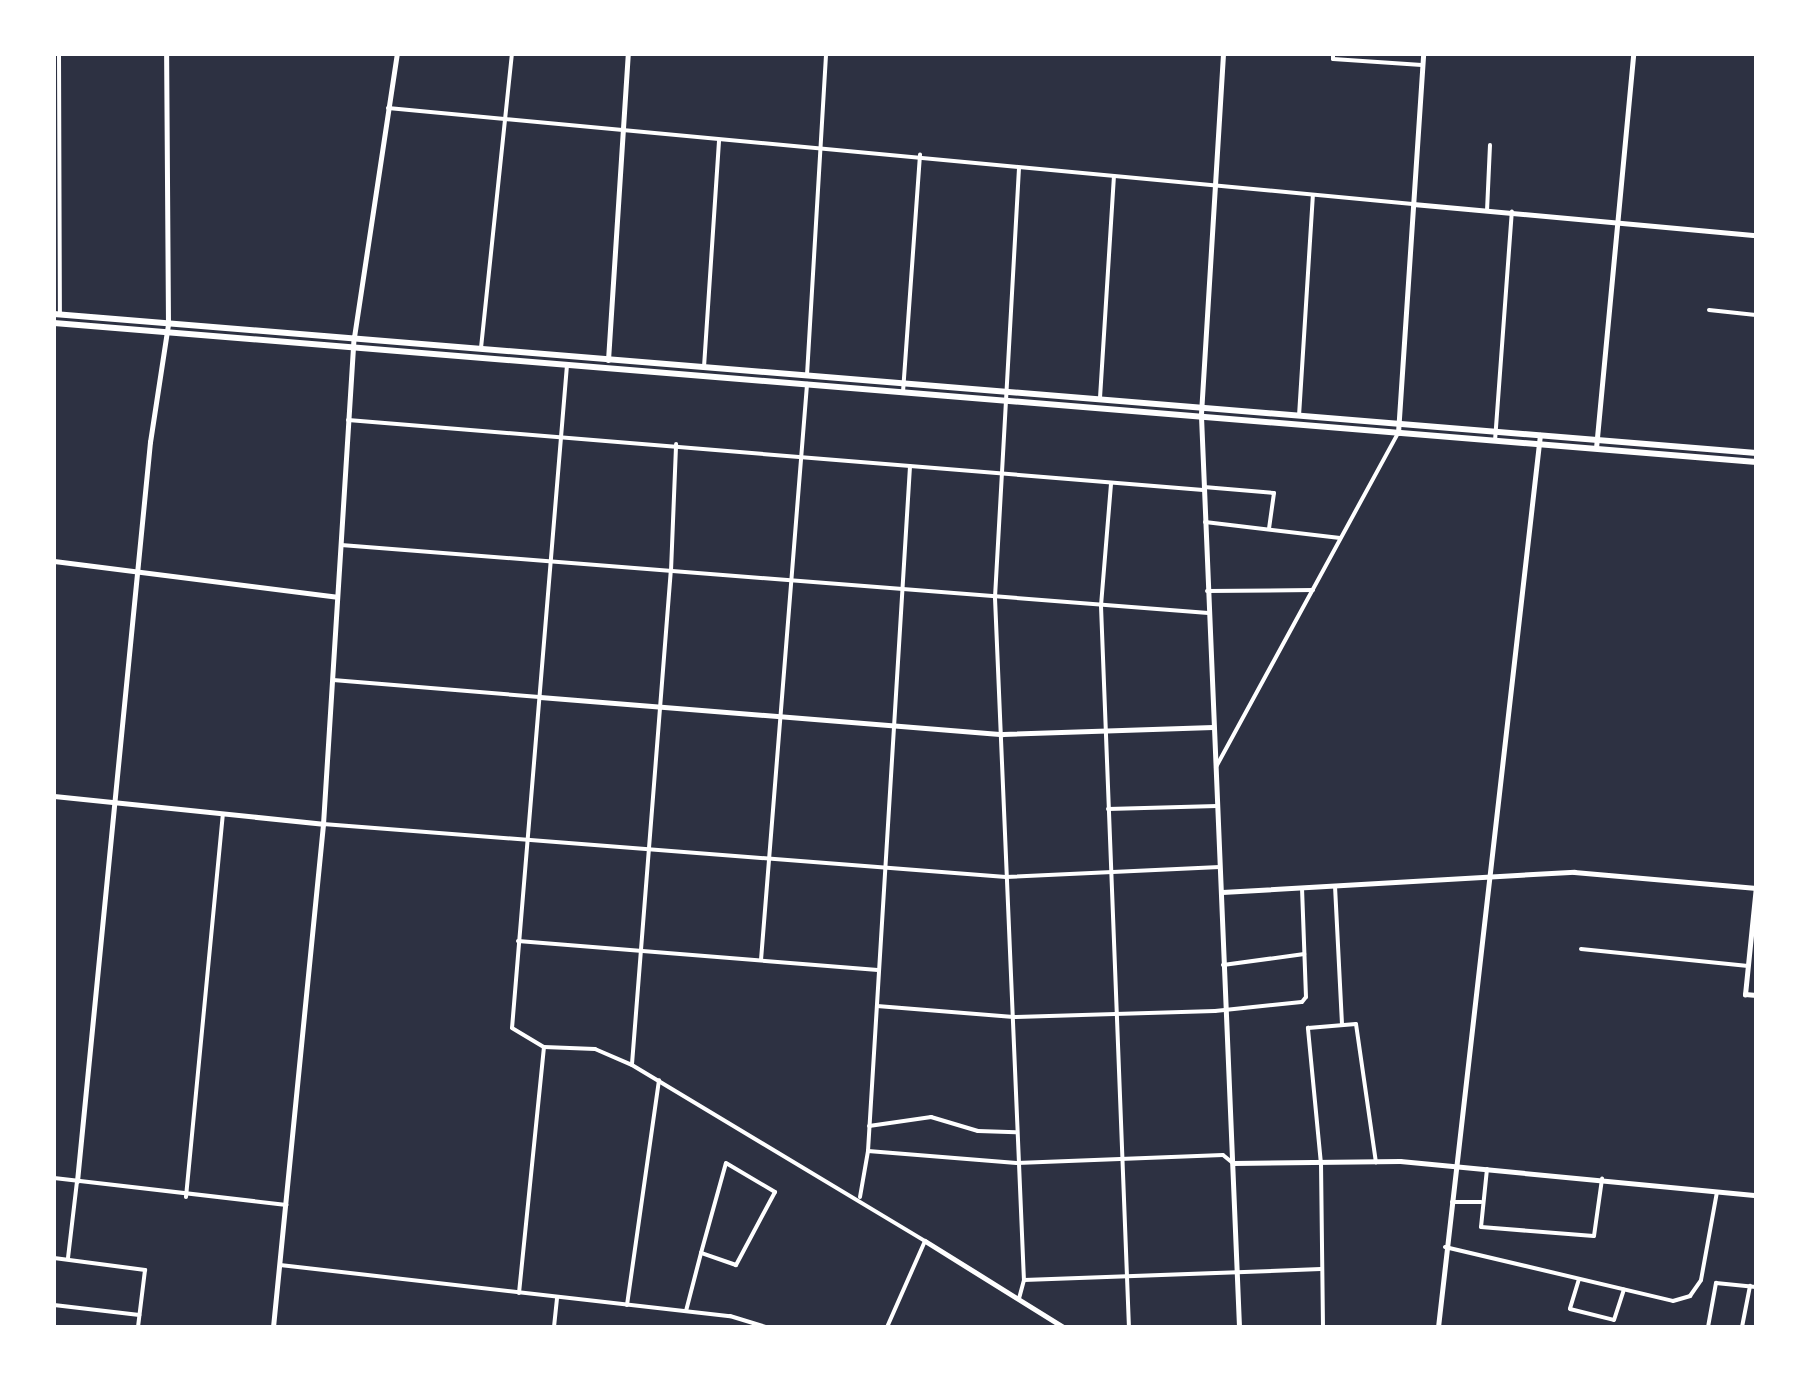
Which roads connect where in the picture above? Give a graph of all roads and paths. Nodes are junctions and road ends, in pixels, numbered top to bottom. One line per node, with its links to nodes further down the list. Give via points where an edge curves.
1 (59, 54): 29 (street)
2 (166, 54): 32 (street)
3 (397, 54): 12 (street)
4 (512, 54): 13 (street)
5 (628, 54): 14 (street)
6 (826, 54): 17 (street)
7 (1223, 54): 21 (street)
8 (1333, 54): 11 (street, via 1333,59)
9 (1423, 54): 11 (street)
10 (1633, 54): 26 (street)
11 (1422, 65): 23 (street)
12 (388, 108): 13 (street); 34 (street)
13 (505, 121): 14 (street); 36 (street)
14 (624, 132): 15 (street); 37 (street)
15 (719, 140): 17 (street); 39 (street)
16 (1490, 145): 24 (street)
17 (822, 150): 18 (street); 41 (street)
18 (920, 155): 19 (street); 42 (street)
19 (1019, 168): 20 (street); 45 (street)
20 (1114, 177): 21 (street); 46 (street)
21 (1216, 186): 22 (street); 48 (street)
22 (1313, 195): 23 (street); 50 (street)
23 (1413, 204): 24 (street); 52 (street)
24 (1487, 211): 25 (street)
25 (1512, 212): 26 (street); 54 (street)
26 (1617, 222): 27 (street); 58 (street)
27 (1756, 235)
28 (1709, 310): 30 (street)
29 (57, 315): 32 (main road)
30 (1756, 315)
31 (54, 323): 33 (main road)
32 (168, 324): 33 (street); 34 (main road)
33 (164, 332): 35 (main road); 76 (street)
34 (354, 337): 35 (street); 36 (main road)
35 (353, 347): 38 (main road); 51 (street)
36 (481, 348): 37 (main road)
37 (608, 360): 39 (main road); 40 (street)
38 (567, 365): 40 (main road); 57 (street)
39 (704, 367): 41 (main road)
40 (608, 368): 43 (main road)
41 (807, 375): 42 (main road); 43 (street)
42 (904, 383): 44 (street); 45 (main road)
43 (807, 384): 44 (main road); 64 (street)
44 (903, 392): 47 (main road)
45 (1007, 392): 46 (main road); 47 (street)
46 (1100, 399): 48 (main road)
47 (1008, 401): 49 (main road); 67 (street)
48 (1201, 408): 49 (street); 50 (main road)
49 (1201, 416): 53 (main road); 69 (street)
50 (1299, 416): 52 (main road); 53 (street)
51 (348, 420): 57 (street); 73 (street)
52 (1399, 423): 54 (main road); 55 (street)
53 (1299, 424): 55 (main road)
54 (1495, 431): 56 (main road); 59 (street)
55 (1398, 433): 59 (main road); 72 (street)
56 (1540, 435): 58 (main road); 61 (street)
57 (562, 437): 60 (street); 75 (street)
58 (1597, 439): 62 (street); 63 (main road)
59 (1495, 441): 61 (main road)
60 (676, 444): 64 (street); 77 (street)
61 (1539, 444): 62 (main road); 108 (street)
62 (1596, 448): 65 (main road)
63 (1756, 453)
64 (803, 458): 66 (street); 78 (street)
65 (1756, 462)
66 (910, 466): 67 (street); 80 (street)
67 (1004, 474): 68 (street); 83 (street)
68 (1111, 484): 69 (street); 84 (street)
69 (1203, 488): 70 (street); 71 (street, via 1274,493)
70 (1205, 522): 71 (street); 81 (street)
71 (1269, 528): 72 (street)
72 (1340, 538): 79 (street)
73 (341, 545): 75 (street); 82 (street)
74 (54, 561): 76 (street)
75 (551, 561): 77 (street); 87 (street)
76 (138, 570): 82 (street); 96 (street)
77 (671, 571): 78 (street); 88 (street)
78 (793, 581): 80 (street); 89 (street)
79 (1313, 590): 81 (street); 94 (street)
80 (903, 591): 83 (street); 90 (street)
81 (1207, 591): 85 (street)
82 (337, 597): 86 (street)
83 (995, 598): 84 (street); 93 (street)
84 (1101, 606): 85 (street); 92 (street)
85 (1208, 613): 91 (street)
86 (331, 680): 87 (street); 100 (street)
87 (540, 697): 88 (street); 101 (street)
88 (661, 707): 89 (street); 102 (street)
89 (782, 717): 90 (street); 103 (street)
90 (894, 726): 93 (street); 105 (street)
91 (1213, 727): 92 (street); 94 (street)
92 (1105, 731): 93 (street); 98 (street)
93 (1003, 734): 107 (street)
94 (1215, 768): 97 (street)
95 (54, 796): 96 (street)
96 (113, 803): 99 (street); 143 (street)
97 (1217, 806): 98 (street); 104 (street)
98 (1108, 809): 106 (street)
99 (223, 815): 100 (street); 146 (street)
100 (323, 824): 101 (street); 150 (street)
101 (528, 840): 102 (street); 114 (street)
102 (649, 849): 103 (street); 116 (street)
103 (770, 860): 105 (street); 118 (street)
104 (1220, 867): 106 (street); 112 (street)
105 (884, 868): 107 (street); 121 (street)
106 (1111, 872): 107 (street); 125 (street)
107 (1006, 877): 126 (street)
108 (1489, 878): 109 (street); 110 (street, via 1574,872); 139 (street)
109 (1335, 886): 111 (street); 127 (street)
110 (1756, 887): 113 (street)
111 (1302, 888): 112 (street); 117 (street)
112 (1222, 892): 119 (street)
113 (1754, 938): 120 (street)
114 (518, 941): 116 (street); 128 (street, via 512,1028)
115 (1581, 949): 120 (street)
116 (640, 951): 118 (street); 129 (street)
117 (1304, 954): 119 (street); 124 (street, via 1302,1002)
118 (761, 960): 121 (street)
119 (1223, 965): 124 (street)
120 (1748, 966): 122 (street, via 1745,994)
121 (878, 970): 123 (street)
122 (1756, 995)
123 (877, 1006): 126 (street); 131 (street)
124 (1226, 1006): 125 (street, via 1215,1011); 136 (street)
125 (1119, 1013): 126 (street); 134 (street)
126 (1014, 1017): 132 (street)
127 (1342, 1024): 137 (street, via 1356,1024); 138 (street, via 1308,1028)
128 (544, 1047): 129 (street, via 595,1049); 164 (street)
129 (632, 1065): 130 (street)
130 (659, 1080): 147 (street); 168 (street)
131 (869, 1126): 132 (street, via 931,1117 978,1131); 133 (street)
132 (1016, 1132): 135 (street)
133 (868, 1151): 135 (street); 147 (street)
134 (1123, 1159): 135 (street); 136 (street, via 1223,1155); 159 (street)
135 (1017, 1163): 161 (street)
136 (1233, 1163): 138 (street); 158 (street)
137 (1376, 1163): 138 (street); 139 (street)
138 (1321, 1164): 157 (street)
139 (1453, 1167): 140 (street); 148 (street)
140 (1487, 1169): 142 (street); 149 (street)
141 (54, 1178): 143 (street)
142 (1602, 1179): 144 (street); 149 (street, via 1594,1236 1481,1227)
143 (77, 1181): 146 (street); 155 (street)
144 (1717, 1192): 145 (street); 163 (street, via 1701,1280 1690,1296 1673,1301)
145 (1756, 1195)
146 (186, 1197): 150 (street)
147 (859, 1198): 151 (street)
148 (1450, 1202): 149 (street); 152 (street)
149 (1481, 1202)
150 (287, 1205): 156 (street)
151 (925, 1241): 166 (street); 177 (street)
152 (1445, 1247): 160 (street); 182 (street)
153 (701, 1253): 153 (street, via 726,1163 775,1192 736,1265); 169 (street)
154 (54, 1258): 155 (street)
155 (68, 1259): 170 (street, via 145,1270)
156 (280, 1265): 164 (street); 173 (street)
157 (1322, 1269): 158 (street); 181 (street)
158 (1237, 1272): 159 (street); 180 (street)
159 (1128, 1275): 161 (street); 179 (street)
160 (1579, 1279): 163 (street); 163 (street, via 1570,1309 1614,1320)
161 (1024, 1280): 166 (street)
162 (1753, 1287): 183 (street, via 1716,1283); 184 (street)
163 (1624, 1290)
164 (519, 1293): 165 (street)
165 (557, 1298): 168 (street); 174 (street)
166 (1019, 1299): 178 (street)
167 (54, 1305): 170 (street)
168 (627, 1305): 169 (street)
169 (686, 1311): 171 (street)
170 (139, 1315): 172 (street)
171 (730, 1316): 175 (street); 176 (street)
172 (138, 1327)
173 (273, 1327)
174 (554, 1327)
175 (728, 1327)
176 (765, 1327)
177 (887, 1327)
178 (1063, 1327)
179 (1129, 1327)
180 (1239, 1327)
181 (1323, 1327)
182 (1438, 1327)
183 (1708, 1327)
184 (1742, 1327)

